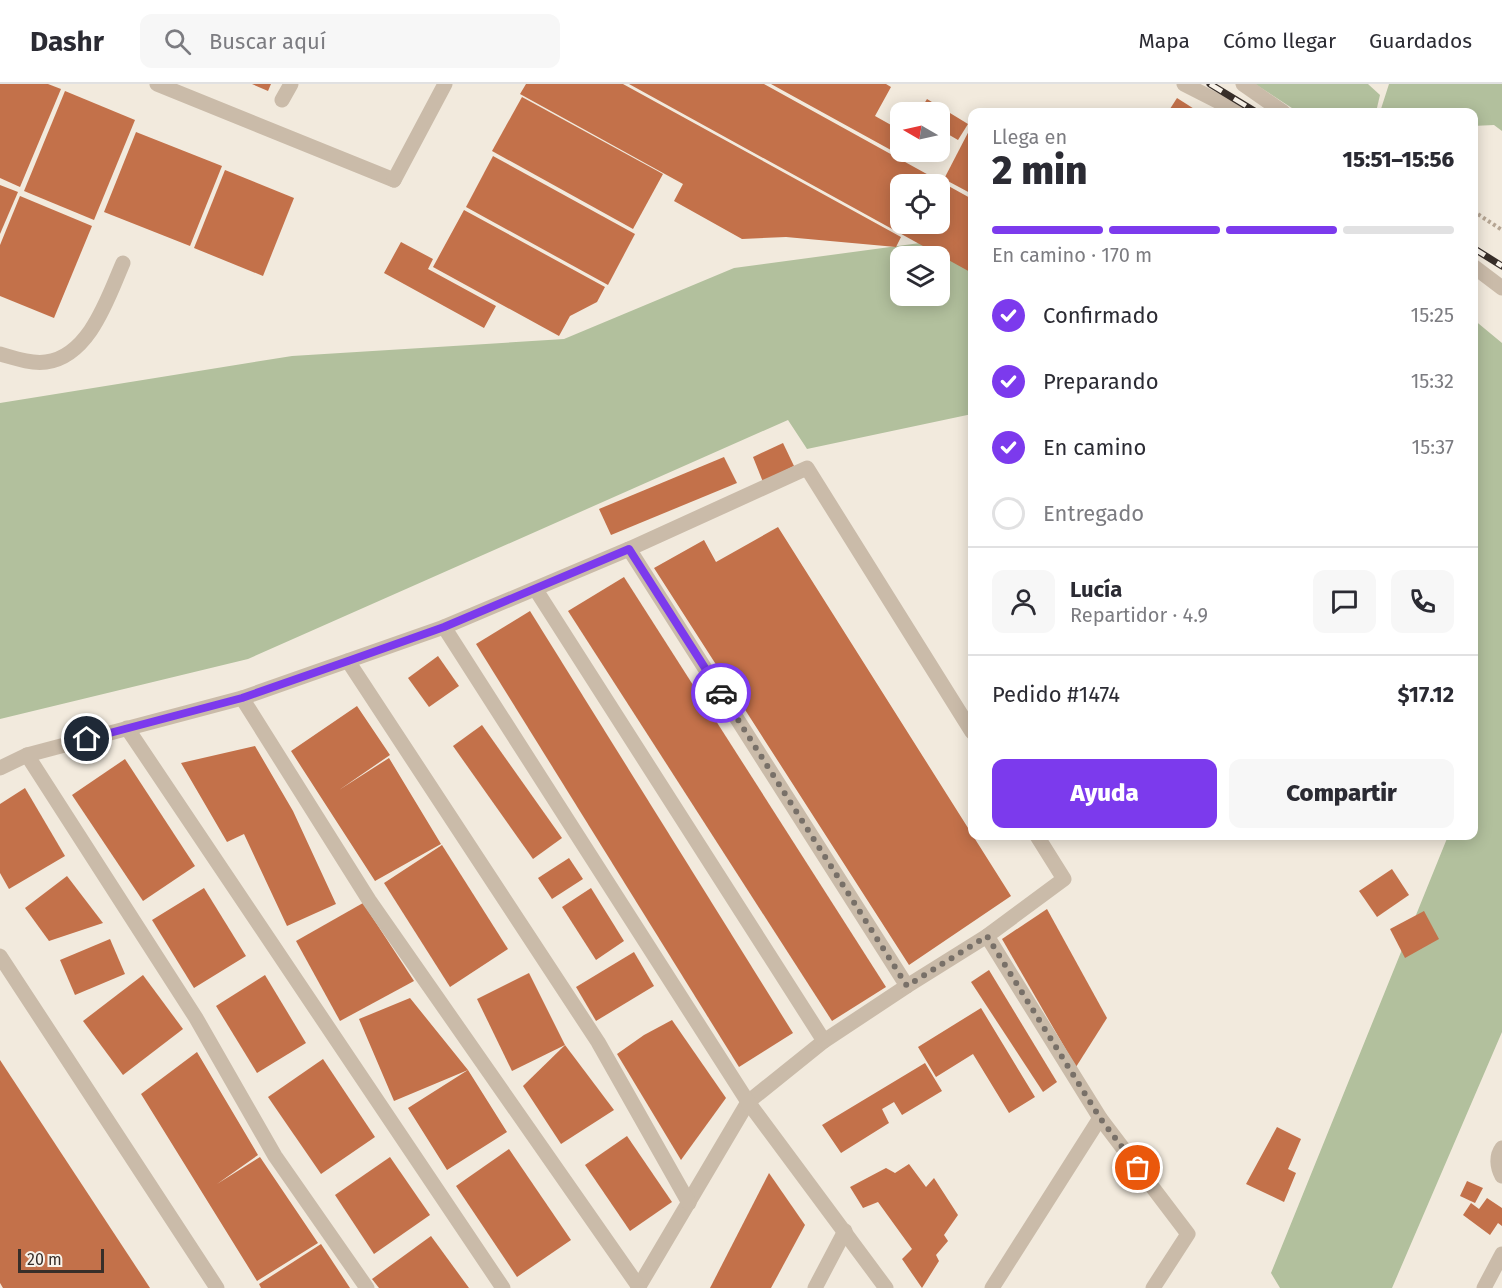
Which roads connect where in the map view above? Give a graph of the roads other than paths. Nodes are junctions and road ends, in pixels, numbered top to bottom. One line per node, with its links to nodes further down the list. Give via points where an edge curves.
1 (157, 84): 3 (street, via 394,180)
2 (291, 84): 6 (street)
3 (445, 84)
4 (1184, 84): 7 (street)
5 (1244, 84): 8 (street)
6 (282, 100)
7 (1231, 108)
8 (1277, 108)
9 (123, 262): 12 (street, via 86,338 62,357 46,362 25,361)
10 (1478, 270): 11 (street)
11 (1502, 288)
12 (0, 354)
13 (629, 549): 14 (street); 18 (street, via 807,468); 25 (street)
14 (536, 590): 15 (street); 26 (street)
15 (444, 627): 16 (street); 27 (street)
16 (348, 661): 17 (street); 31 (street, via 598,1042)
17 (242, 698): 19 (street); 34 (street, via 369,900)
18 (968, 726)
19 (127, 729): 20 (street); 37 (street)
20 (27, 755): 21 (street); 36 (street, via 196,1018 275,1156)
21 (0, 768)
22 (1040, 840): 23 (street, via 1064,879)
23 (987, 936): 25 (street); 28 (street)
24 (0, 956): 35 (street)
25 (907, 986): 26 (street)
26 (824, 1041): 27 (street)
27 (748, 1102): 31 (street); 32 (street)
28 (1100, 1118): 40 (street); 41 (street, via 1188,1234)
29 (1502, 1148): 30 (street, via 1497,1160)
30 (1502, 1176)
31 (689, 1203): 34 (street)
32 (845, 1231): 38 (street); 39 (street)
33 (1502, 1254): 42 (street)
34 (639, 1287)
35 (218, 1288)
36 (367, 1288)
37 (503, 1288)
38 (815, 1288)
39 (886, 1288)
40 (992, 1288)
41 (1153, 1288)
42 (1484, 1288)

